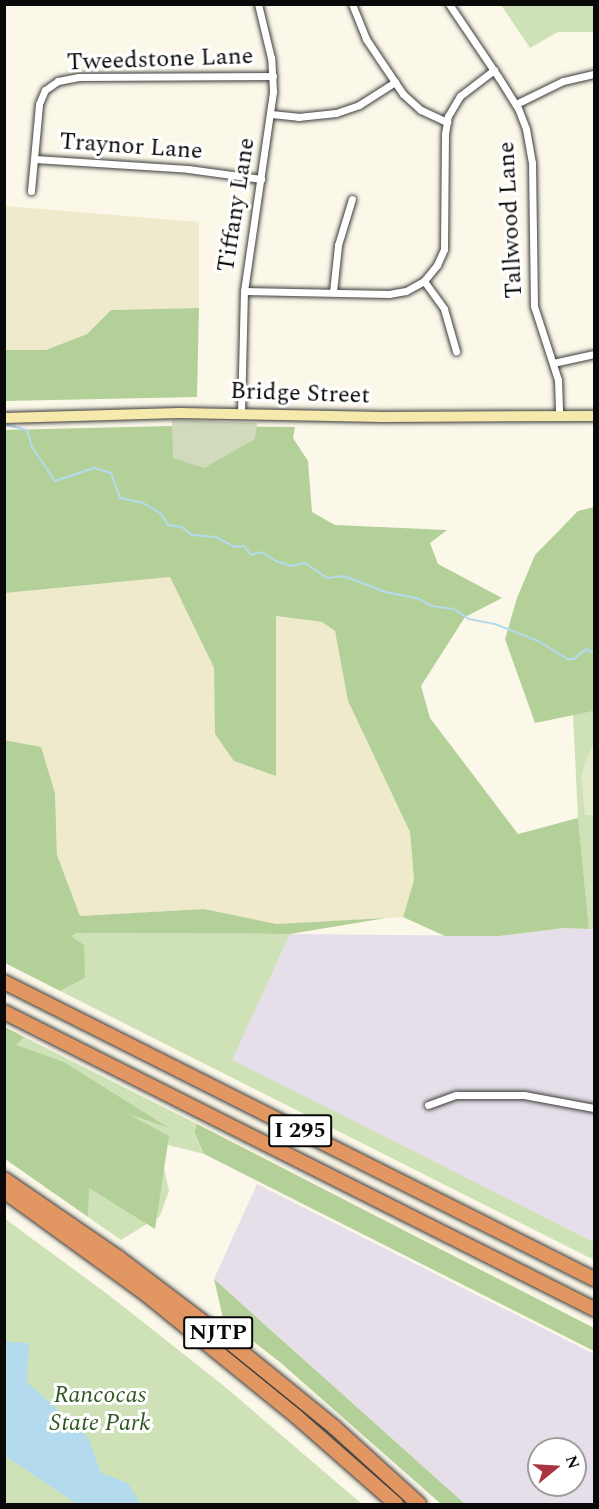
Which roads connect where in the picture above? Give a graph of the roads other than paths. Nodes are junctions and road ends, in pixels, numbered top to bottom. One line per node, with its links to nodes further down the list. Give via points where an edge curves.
1 (258, 4): 6 (street, Tiffany Lane)
2 (352, 4): 7 (street, via 366,39)
3 (449, 4): 4 (street, Tallwood Lane)
4 (494, 70): 8 (street, Tallwood Lane); 10 (street, via 460,96)
5 (594, 74): 8 (street, via 563,81)
6 (273, 76): 9 (street, Tiffany Lane); 11 (street, Tweedstone Lane, via 64,78 45,90 39,104)
7 (395, 82): 9 (street, via 358,105 336,113 298,117); 10 (street, via 414,106)
8 (516, 104): 20 (street, Tallwood Lane, via 526,129 532,163 534,306)
9 (271, 114): 12 (street, Tiffany Lane)
10 (447, 122): 15 (street, via 444,249)
11 (35, 159): 12 (street, Traynor Lane, via 188,169); 13 (street, Tweedstone Lane)
12 (261, 179): 16 (street, Tiffany Lane)
13 (31, 191)
14 (352, 199): 17 (street, via 338,245)
15 (424, 281): 17 (street, via 398,293); 18 (street, via 444,309)
16 (244, 291): 17 (street); 21 (street, Tiffany Lane)
17 (333, 292)
18 (456, 351)
19 (594, 354): 20 (street)
20 (553, 363): 22 (street, Tallwood Lane, via 560,395)
21 (241, 413): 22 (main road, Bridge Street); 24 (main road, Bridge Street)
22 (559, 416): 23 (main road, Bridge Street)
23 (594, 416)
24 (4, 418)
25 (4, 982): 31 (highway, I 295)
26 (4, 1012): 32 (highway, I 295)
27 (428, 1105): 28 (street, via 456,1095 524,1095)
28 (594, 1108)
29 (4, 1179): 34 (highway, NJTP, via 112,1253 241,1351)
30 (4, 1191): 33 (highway, NJTP, via 147,1295)
31 (594, 1279)
32 (594, 1309)
33 (396, 1504)
34 (419, 1504)

